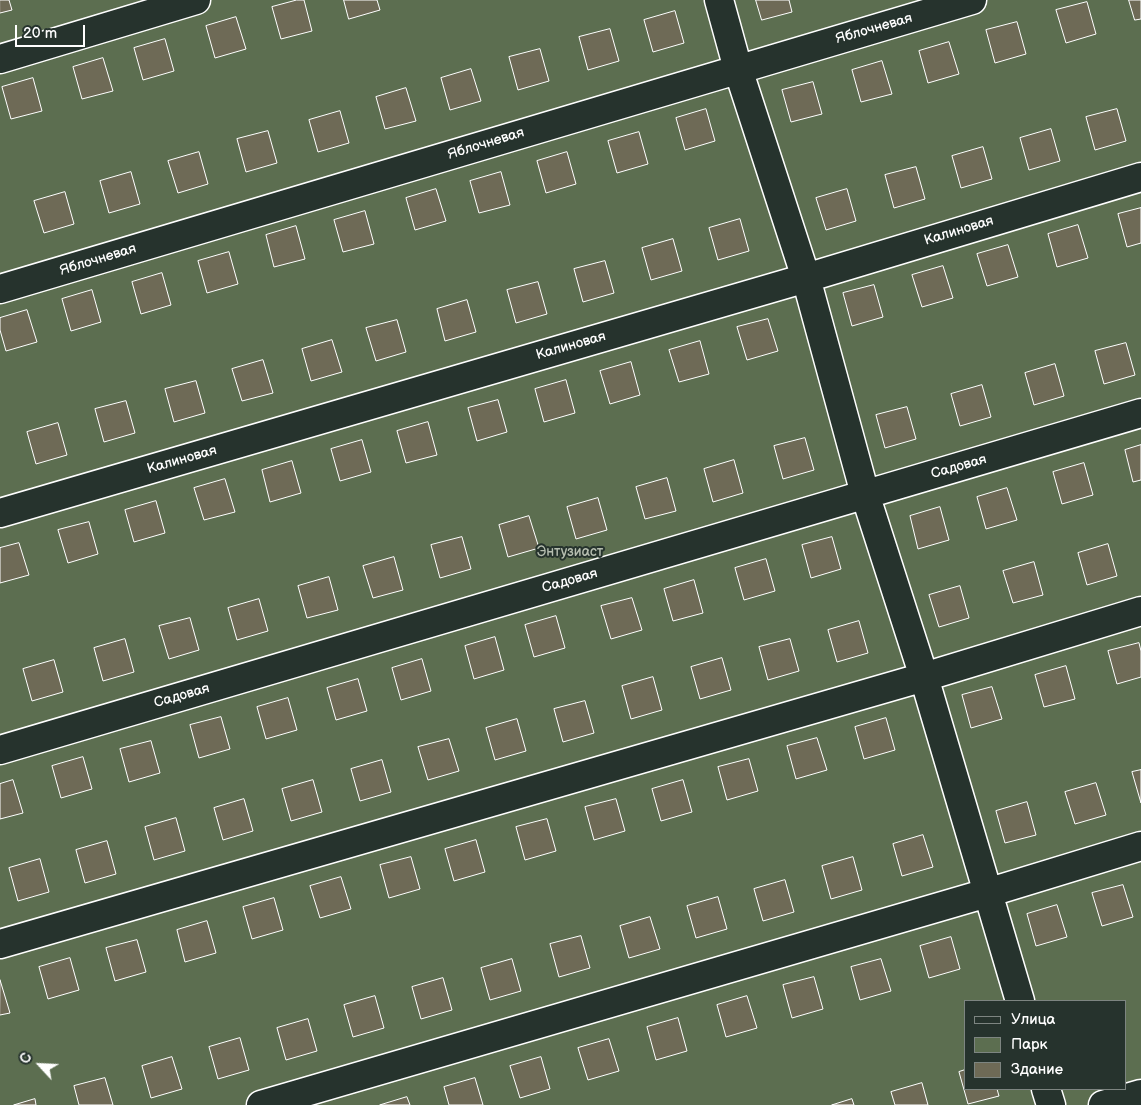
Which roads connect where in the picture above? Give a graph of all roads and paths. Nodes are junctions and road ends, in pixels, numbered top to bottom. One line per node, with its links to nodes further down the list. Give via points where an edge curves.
1 (196, 0): 4 (street)
2 (719, 0): 5 (street)
3 (972, 0): 5 (street, Яблочневая)
4 (0, 59)
5 (738, 69): 7 (street); 8 (street, Яблочневая)
6 (1141, 177): 7 (street, Калиновая)
7 (806, 278): 10 (street); 11 (street, Калиновая)
8 (0, 289)
9 (1141, 413): 10 (street, Садовая)
10 (866, 494): 13 (street); 14 (street, Садовая)
11 (0, 513)
12 (1141, 611): 13 (street)
13 (924, 677): 16 (street); 17 (street)
14 (0, 750)
15 (1141, 846): 16 (street)
16 (987, 893): 18 (street); 21 (street)
17 (0, 944)
18 (1020, 1000)
19 (1046, 1090): 22 (street)
20 (1141, 1094): 23 (street)
21 (261, 1105)
22 (1051, 1105)
23 (1103, 1105)

